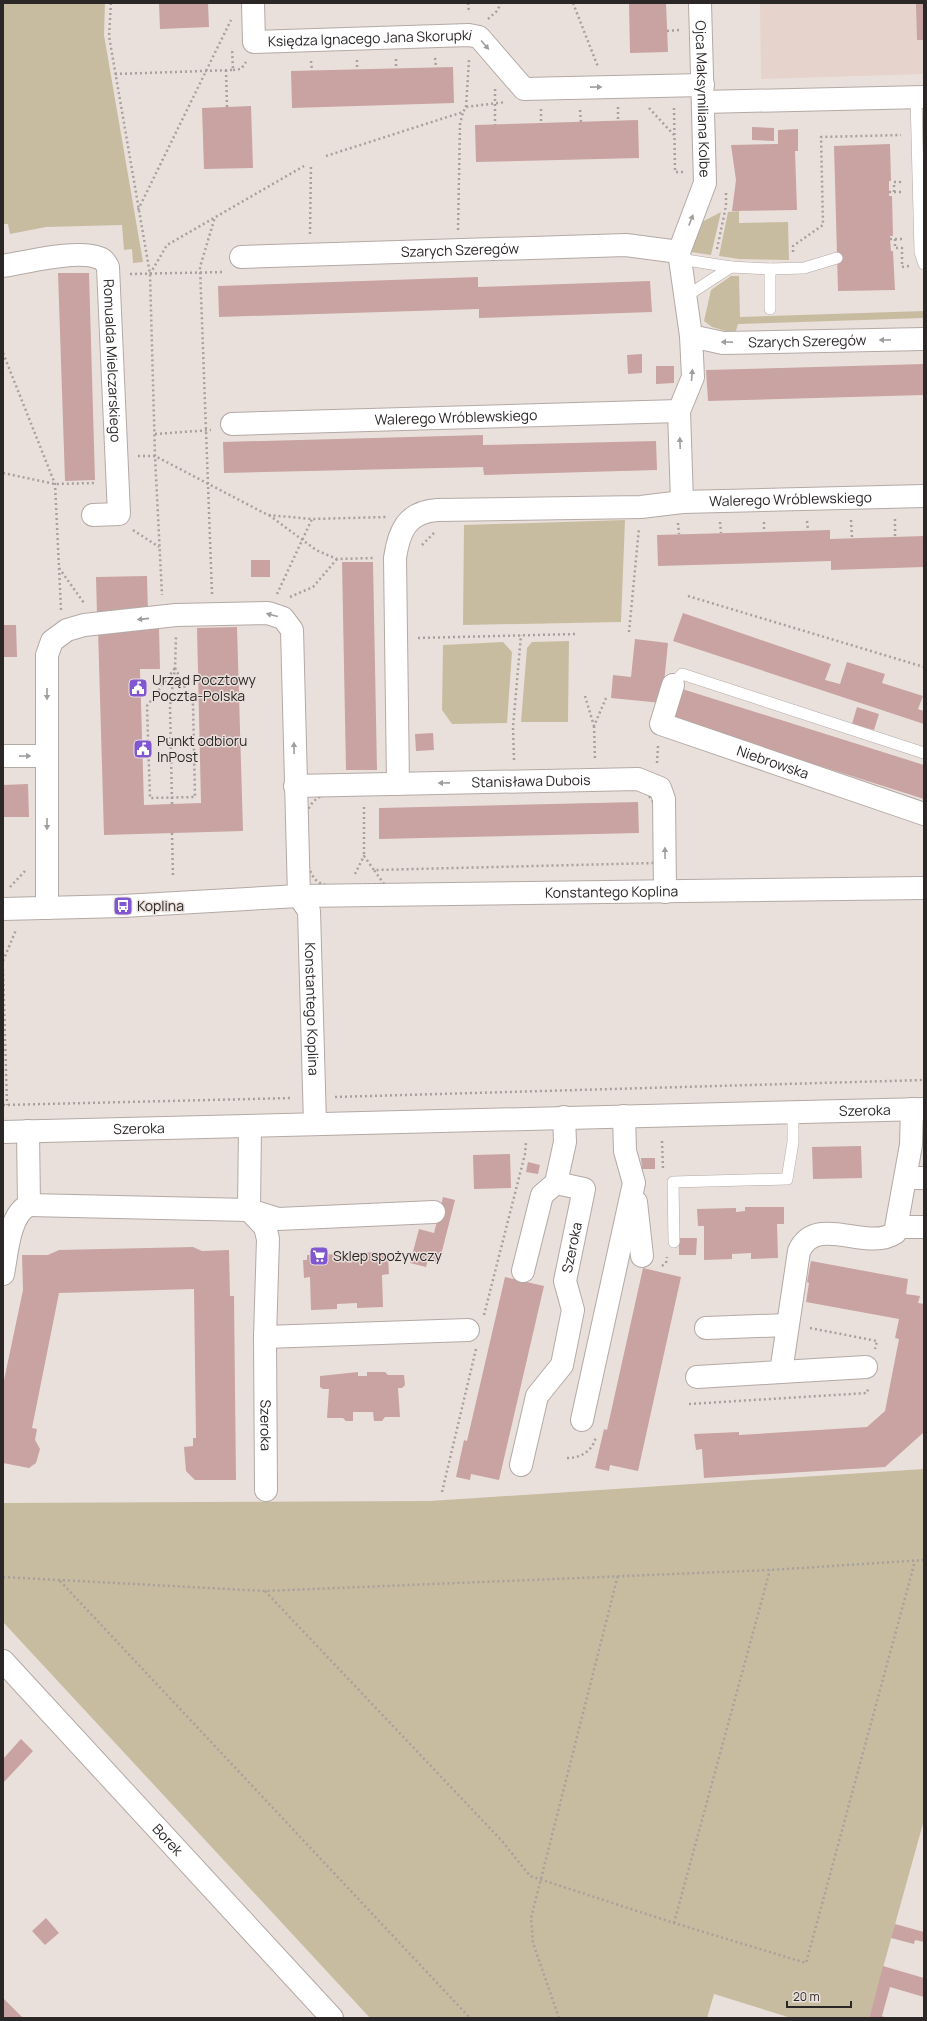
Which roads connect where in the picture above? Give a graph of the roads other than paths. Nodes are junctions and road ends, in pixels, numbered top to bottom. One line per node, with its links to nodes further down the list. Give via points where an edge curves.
1 (253, 3): 3 (street, Księdza Ignacego Jana Skorupki, one-way to 3, via 254,42 469,35 479,37 524,89 599,87)
2 (700, 3): 3 (street, Ojca Maksymiliana Kolbe)
3 (703, 93): 4 (street, Księdza Ignacego Jana Skorupki); 5 (street, Ojca Maksymiliana Kolbe, one-way to 3, via 705,183)
4 (920, 98): 8 (lane, via 920,252)
5 (679, 255): 6 (street, Szarych Szeregów, via 626,245); 10 (lane); 12 (street, Ojca Maksymiliana Kolbe)
6 (241, 257)
7 (837, 258): 11 (lane, via 804,268)
8 (924, 264)
9 (3, 266): 20 (street, Romualda Mielczarskiego, via 55,257 91,255 101,258 108,267 119,514)
10 (731, 267): 11 (lane); 12 (lane)
11 (770, 269): 13 (lane)
12 (685, 297): 14 (street, Ojca Maksymiliana Kolbe)
13 (770, 309)
14 (690, 336): 15 (street, Szarych Szeregów, one-way to 14, via 724,343); 16 (street, Ojca Maksymiliana Kolbe, one-way to 14, via 693,377)
15 (924, 339)
16 (679, 411): 17 (street, Walerego Wróblewskiego); 19 (street, Ojca Maksymiliana Kolbe, one-way to 16)
17 (232, 424)
18 (924, 496): 19 (street, Walerego Wróblewskiego)
19 (682, 502): 25 (street, Walerego Wróblewskiego, via 641,507 437,510 424,511 414,516 403,529 397,545 395,562)
20 (93, 515)
21 (673, 685): 22 (lane, via 682,674); 27 (street, Niebrowska, via 661,724)
22 (924, 753)
23 (3, 756): 24 (street, one-way to 24)
24 (47, 756): 26 (street, one-way to 24, via 292,630 271,607 90,624 67,630 52,641 47,655); 32 (street, one-way to 32)
25 (398, 784): 26 (street, Stanisława Dubois); 29 (street, Stanisława Dubois, one-way to 25, via 664,799 660,788 649,782 638,779)
26 (295, 786): 30 (street)
27 (924, 814)
28 (924, 888): 29 (street, Konstantego Koplina)
29 (665, 892): 30 (street, Konstantego Koplina)
30 (299, 896): 32 (street, Konstantego Koplina); 37 (street, Konstantego Koplina, via 309,911)
31 (3, 908): 32 (street, Konstantego Koplina)
32 (47, 908)
33 (918, 1109): 34 (street, Szeroka); 41 (street, Szeroka, via 911,1140)
34 (793, 1112): 35 (street, Szeroka); 49 (lane, via 787,1179 673,1182)
35 (624, 1116): 36 (street, Szeroka); 43 (street, via 626,1151)
36 (564, 1117): 37 (street, Szeroka); 42 (street, via 565,1142)
37 (315, 1124): 38 (street, Szeroka)
38 (250, 1126): 39 (street, Szeroka); 45 (street)
39 (28, 1131): 40 (street, Szeroka); 44 (street)
40 (3, 1132)
41 (915, 1178): 47 (street, Szeroka)
42 (556, 1183): 51 (street, via 542,1195); 61 (street, Szeroka, via 584,1189 565,1281 574,1310 562,1365 537,1396)
43 (634, 1183): 50 (street); 60 (street)
44 (29, 1205): 45 (street); 52 (street, via 22,1208 14,1222)
45 (249, 1210): 46 (street, via 278,1219); 56 (street, Szeroka, via 265,1226 268,1239)
46 (434, 1212)
47 (897, 1227): 48 (street); 53 (street, via 895,1233 888,1238 825,1234 813,1235 803,1242 799,1251)
48 (924, 1227)
49 (674, 1242)
50 (642, 1256)
51 (523, 1270)
52 (3, 1274)
53 (796, 1326): 54 (street); 58 (street)
54 (706, 1328)
55 (468, 1330): 56 (street)
56 (265, 1336): 62 (street, Szeroka)
57 (869, 1369): 58 (street)
58 (782, 1372): 59 (street)
59 (697, 1377)
60 (582, 1420)
61 (521, 1465)
62 (266, 1490)
63 (3, 1661): 64 (street, Borek)
64 (332, 2018)

